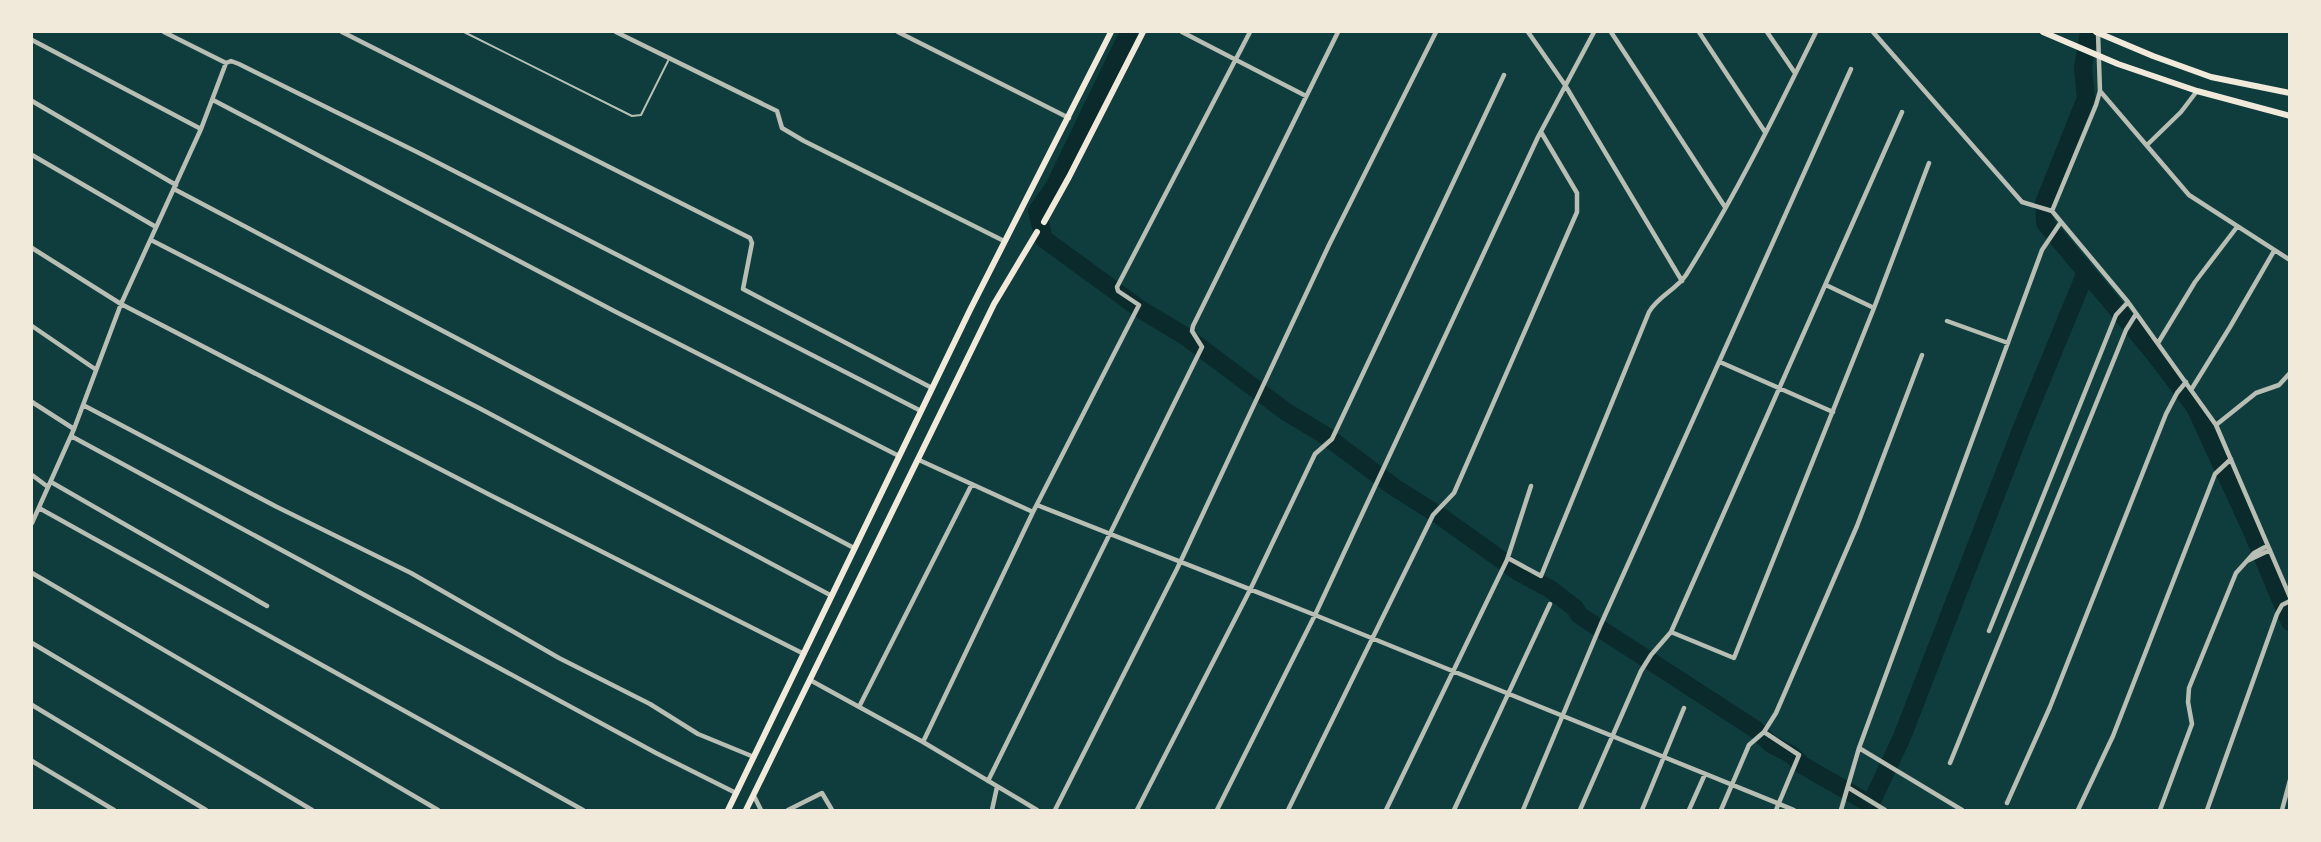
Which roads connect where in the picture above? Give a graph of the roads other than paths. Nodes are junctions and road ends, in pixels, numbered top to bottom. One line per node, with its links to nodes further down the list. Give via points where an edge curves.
1 (164, 32): 25 (street)
2 (342, 32): 73 (street, via 750,238 743,289)
3 (464, 32): 23 (lane, via 632,116 641,115)
4 (615, 32): 23 (street)
5 (898, 32): 38 (street)
6 (1111, 32): 38 (main road)
7 (1143, 32): 48 (main road)
8 (1182, 32): 24 (street)
9 (1250, 32): 24 (street)
10 (1338, 32): 33 (street)
11 (1436, 32): 102 (street, via 1329,245)
12 (1528, 32): 29 (street)
13 (1594, 32): 29 (street)
14 (1611, 32): 46 (street)
15 (1699, 32): 41 (street)
16 (1767, 32): 27 (street)
17 (1816, 32): 27 (street)
18 (1872, 32): 47 (street, via 2022,201)
19 (2043, 32): 22 (main road)
20 (2098, 32): 22 (street); 32 (main road, via 2211,77)
21 (32, 40): 39 (street)
22 (2095, 56): 30 (street); 31 (main road)
23 (669, 58): 54 (street, via 777,111 782,128 804,141)
24 (1237, 59): 33 (street); 91 (street, via 1117,287 1139,306)
25 (226, 63): 34 (street); 78 (street, via 239,64 419,153)
26 (1851, 69): 69 (street)
27 (1796, 74): 41 (street)
28 (1504, 75): 104 (street, via 1331,440 1315,454)
29 (1565, 85): 40 (street); 58 (street)
30 (2100, 91): 42 (street); 47 (street)
31 (2197, 91): 37 (main road); 42 (street)
32 (2290, 93)
33 (1306, 96): 98 (street, via 1192,328 1200,349)
34 (213, 100): 39 (street); 83 (street, via 616,313)
35 (32, 101): 45 (street)
36 (1902, 112): 59 (street)
37 (2290, 116)
38 (1069, 118): 54 (main road)
39 (201, 129): 45 (street)
40 (1541, 132): 109 (street); 112 (street, via 1577,193 1577,212 1454,493 1435,513)
41 (1765, 132): 46 (street)
42 (2147, 145): 51 (street, via 2189,195)
43 (32, 155): 50 (street)
44 (1929, 163): 62 (street)
45 (175, 187): 50 (street); 99 (street)
46 (1725, 208): 58 (street)
47 (2049, 211): 49 (street)
48 (1044, 222)
49 (2061, 222): 61 (street); 66 (street, via 2042,250)
50 (156, 227): 53 (street)
51 (2237, 227): 56 (street); 67 (street, via 2195,282)
52 (1037, 232): 85 (main road, via 994,304)
53 (150, 240): 60 (street); 105 (street)
54 (1004, 242): 73 (main road)
55 (32, 248): 60 (street)
56 (2274, 251): 57 (street); 75 (street)
57 (2290, 260)
58 (1682, 281): 101 (street, via 1648,312 1541,576)
59 (1826, 285): 62 (street); 74 (street)
60 (121, 304): 70 (street); 114 (street)
61 (2126, 304): 63 (street); 110 (street, via 2116,315)
62 (1874, 308): 79 (street)
63 (2135, 317): 67 (street); 129 (street)
64 (1947, 321): 66 (street)
65 (32, 326): 70 (street)
66 (2008, 343): 125 (street)
67 (2158, 343): 72 (street)
68 (1923, 355): 122 (street, via 1857,526 1776,713)
69 (1720, 362): 74 (street); 121 (street)
70 (95, 369): 77 (street)
71 (2290, 373): 80 (street)
72 (2184, 384): 75 (street); 139 (street, via 2161,425 2050,707)
73 (932, 388): 78 (main road)
74 (1780, 389): 79 (street); 111 (street)
75 (2191, 390): 80 (street)
76 (32, 402): 81 (street)
77 (83, 405): 81 (street); 126 (street, via 432,584 698,734)
78 (921, 411): 83 (main road)
79 (1833, 412): 111 (street, via 1734,658)
80 (2216, 425): 84 (street)
81 (74, 429): 82 (street)
82 (71, 436): 88 (street); 136 (street)
83 (900, 456): 90 (main road)
84 (2231, 459): 100 (street); 168 (street, via 2218,469 2113,736)
85 (919, 460): 87 (street); 93 (main road)
86 (32, 475): 88 (street)
87 (972, 484): 94 (street); 119 (street)
88 (49, 485): 92 (street); 108 (street)
89 (1531, 486): 101 (street)
90 (877, 505): 93 (main road); 96 (main road)
91 (1037, 505): 94 (street); 98 (street)
92 (39, 508): 95 (street); 144 (street)
93 (893, 512): 97 (main road)
94 (1033, 512): 124 (street)
95 (32, 523)
96 (872, 527): 97 (main road); 99 (main road)
97 (882, 533): 116 (main road)
98 (1110, 535): 102 (street); 132 (street)
99 (856, 549): 105 (main road)
100 (2266, 549): 106 (street); 169 (street, via 2242,563 2236,573 2189,688 2192,724)
101 (1508, 559): 115 (street)
102 (1180, 562): 104 (street); 152 (street)
103 (32, 573): 143 (street)
104 (1250, 590): 109 (street); 153 (street)
105 (833, 596): 114 (main road)
106 (2287, 601): 170 (street)
107 (1550, 604): 117 (street)
108 (267, 606)
109 (1315, 615): 112 (street); 154 (street)
110 (1989, 631)
111 (1671, 632): 123 (street, via 1641,671)
112 (1370, 639): 115 (street); 155 (street)
113 (32, 643): 142 (street)
114 (804, 654): 126 (main road)
115 (1453, 671): 117 (street); 156 (street)
116 (810, 680): 119 (street); 137 (main road)
117 (1509, 695): 121 (street); 157 (street)
118 (32, 705): 141 (street)
119 (859, 707): 124 (street)
120 (1684, 708): 127 (street)
121 (1564, 715): 123 (street); 158 (street)
122 (1761, 734): 133 (street, via 1749,745); 138 (street, via 1798,754)
123 (1613, 736): 127 (street); 159 (street)
124 (923, 742): 132 (street)
125 (1860, 748): 135 (street); 167 (street)
126 (754, 757): 136 (main road)
127 (1665, 758): 130 (street); 160 (street)
128 (32, 761): 140 (street)
129 (1950, 763)
130 (1705, 774): 133 (street); 161 (street)
131 (2290, 780): 171 (street)
132 (988, 781): 134 (street)
133 (1732, 783): 138 (street); 162 (street)
134 (997, 787): 150 (street); 151 (street)
135 (1848, 791): 165 (street); 166 (street)
136 (736, 793): 145 (main road)
137 (753, 796): 146 (main road); 147 (street)
138 (1779, 803): 163 (street); 164 (street)
139 (2007, 803)
140 (114, 810)
141 (206, 810)
142 (312, 810)
143 (438, 810)
144 (583, 810)
145 (728, 810)
146 (746, 810)
147 (761, 810)
148 (788, 810): 149 (street, via 822,793)
149 (832, 810)
150 (992, 810)
151 (1037, 810)
152 (1055, 810)
153 (1137, 810)
154 (1217, 810)
155 (1288, 810)
156 (1386, 810)
157 (1454, 810)
158 (1523, 810)
159 (1580, 810)
160 (1642, 810)
161 (1689, 810)
162 (1721, 810)
163 (1776, 810)
164 (1794, 810)
165 (1841, 810)
166 (1885, 810)
167 (1962, 810)
168 (2078, 810)
169 (2160, 810)
170 (2207, 810)
171 (2282, 810)

